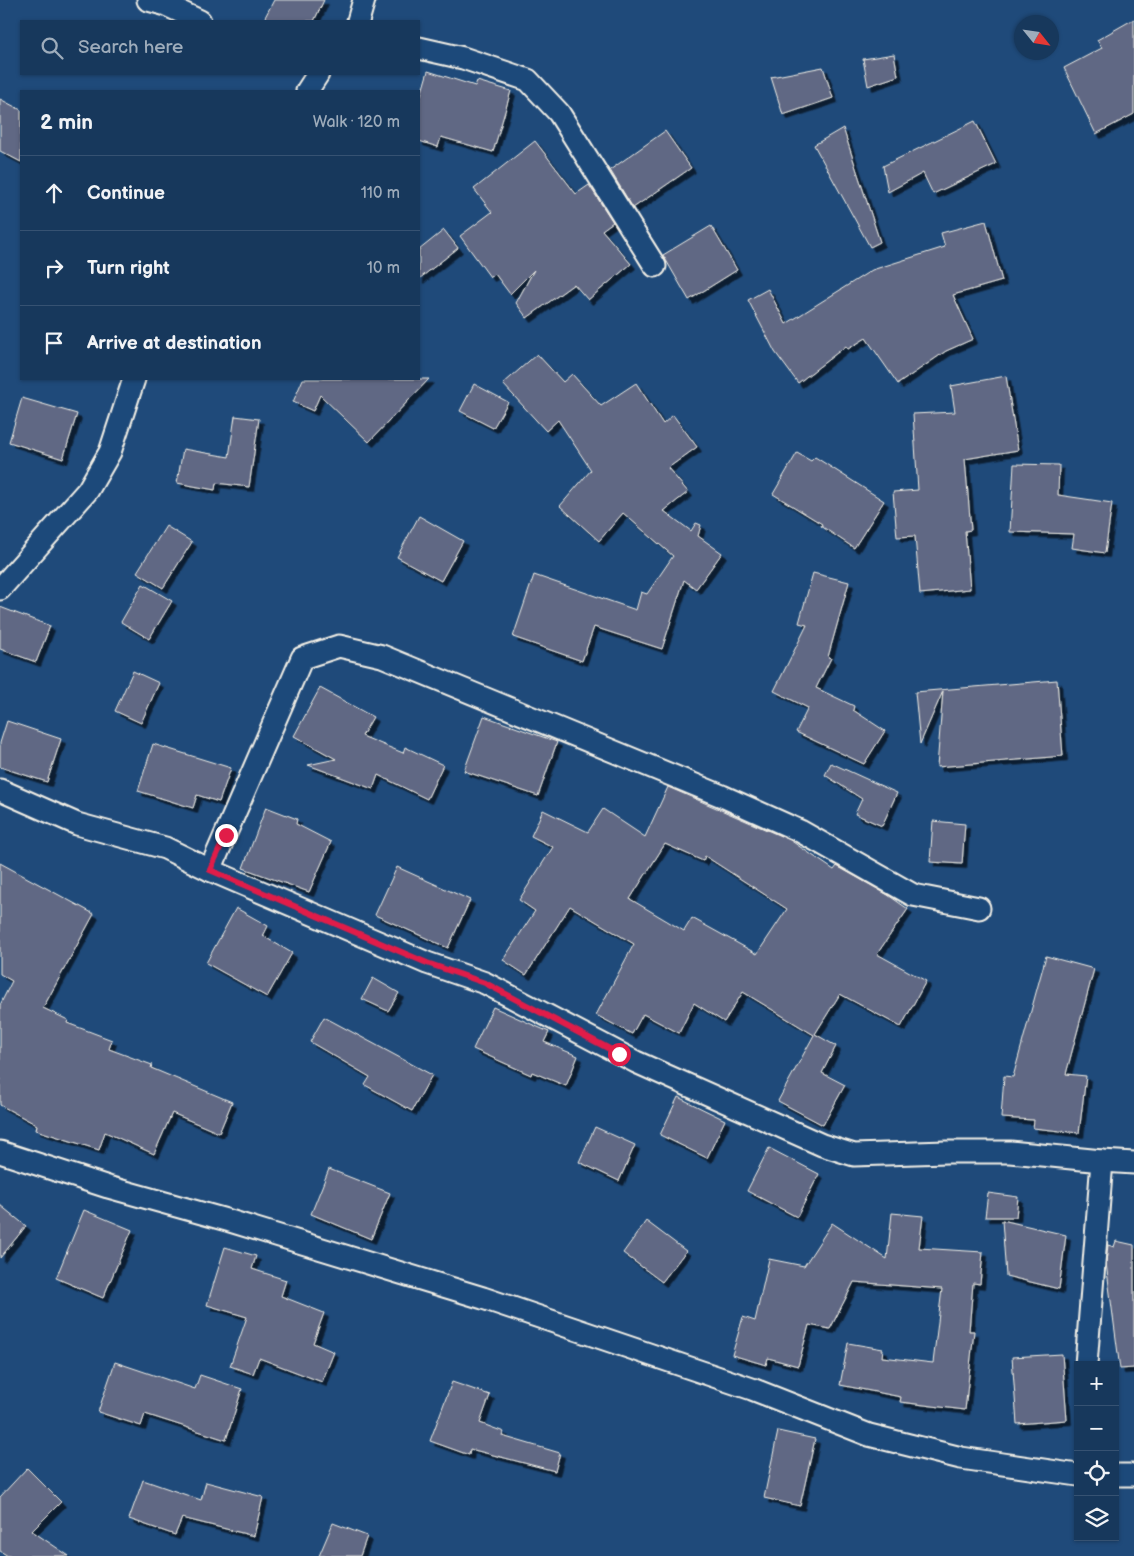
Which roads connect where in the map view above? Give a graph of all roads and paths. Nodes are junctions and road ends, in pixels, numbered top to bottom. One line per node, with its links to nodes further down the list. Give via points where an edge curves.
1 (148, 0): 3 (street, via 166,4)
2 (364, 0): 4 (street)
3 (198, 20)
4 (358, 20)
5 (420, 48): 6 (street, via 528,80 559,113)
6 (655, 266)
7 (134, 380): 8 (street, via 110,452 88,490)
8 (0, 589)
9 (0, 790): 10 (street, via 77,824 165,848)
10 (210, 870): 11 (street, via 302,658 339,646 382,656 722,796 800,831 913,895); 13 (street, via 427,963 485,983 636,1062 822,1145 854,1155 1010,1152)
11 (979, 908)
12 (0, 1152): 16 (street, via 483,1298 752,1389 869,1435 961,1458)
13 (1102, 1162): 14 (street); 15 (street)
14 (1134, 1163)
15 (1086, 1361)
16 (1074, 1474)
17 (1119, 1475): 18 (street)
18 (1134, 1475)

